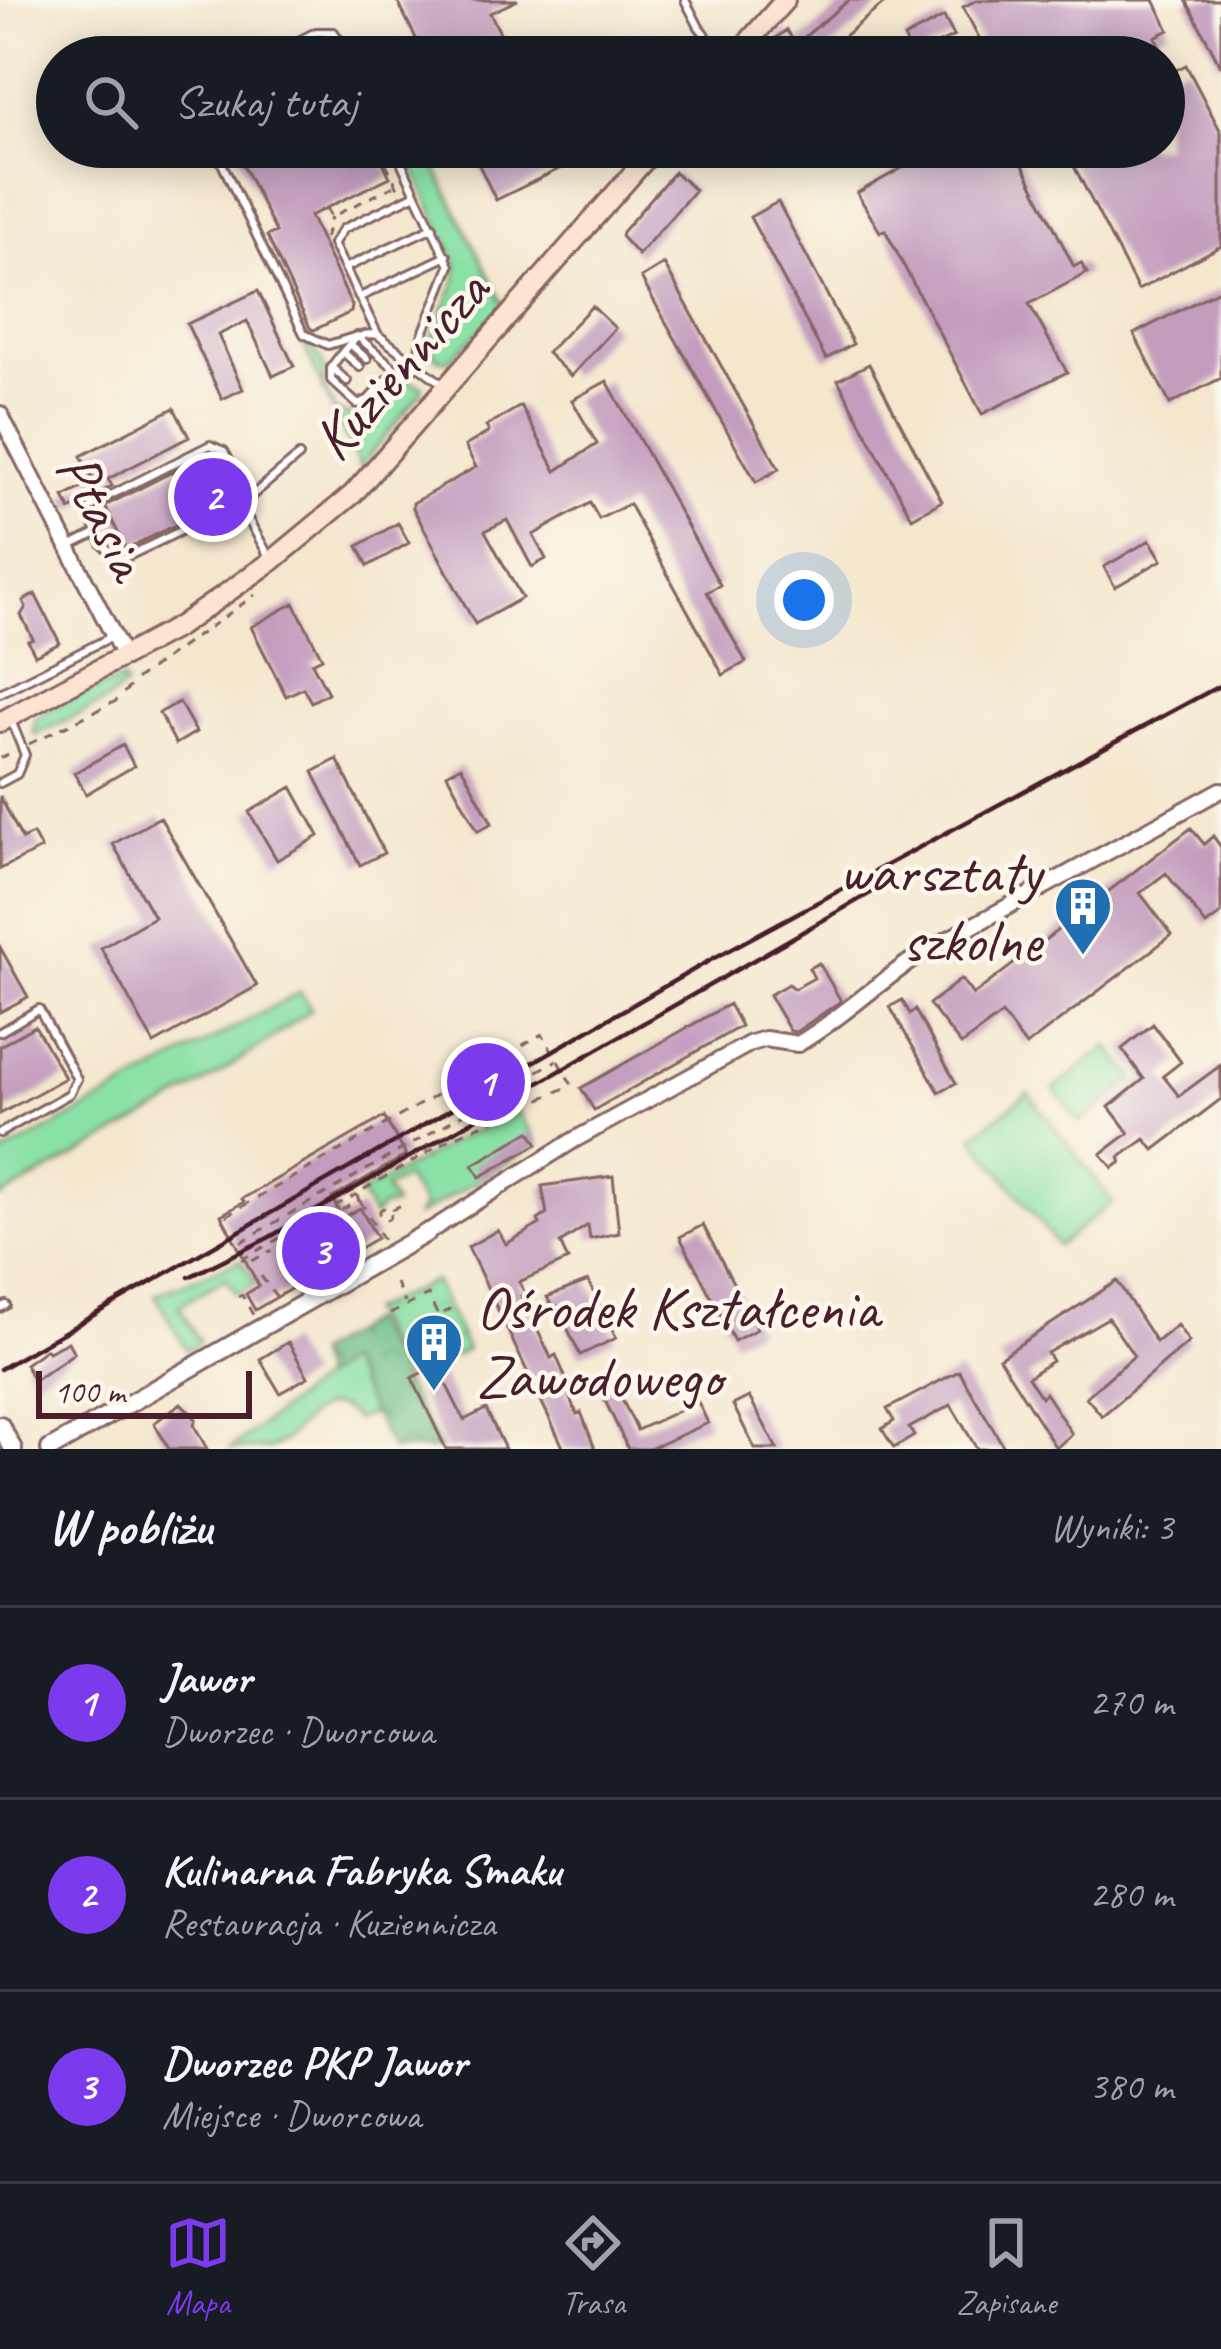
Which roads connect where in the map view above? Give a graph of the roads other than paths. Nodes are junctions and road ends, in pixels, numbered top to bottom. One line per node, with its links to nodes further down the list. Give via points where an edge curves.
1 (685, 0): 5 (lane)
2 (785, 0): 6 (main road)
3 (308, 36): 4 (lane)
4 (337, 36)
5 (706, 36)
6 (753, 36)
7 (224, 168): 16 (lane, via 304,334 328,345)
8 (404, 168): 10 (lane)
9 (638, 168): 29 (main road, Kuziennicza)
10 (416, 194): 11 (lane); 13 (lane, via 336,234)
11 (433, 227): 12 (lane); 13 (lane)
12 (447, 256): 14 (lane); 20 (lane)
13 (345, 268): 14 (lane)
14 (360, 297): 15 (lane)
15 (378, 335): 16 (lane); 20 (lane)
16 (357, 336): 17 (lane); 24 (lane)
17 (350, 344): 18 (lane); 19 (lane)
18 (344, 352): 21 (lane); 22 (lane)
19 (367, 359)
20 (419, 366): 24 (lane); 29 (lane)
21 (331, 367): 27 (lane); 31 (lane, via 331,380 351,399)
22 (360, 367)
23 (378, 368): 26 (lane)
24 (399, 372): 26 (lane)
25 (371, 376): 28 (lane)
26 (389, 377): 28 (lane)
27 (346, 381)
28 (382, 386): 31 (lane)
29 (446, 388): 38 (main road, Kuziennicza, via 353,494)
30 (358, 391): 31 (lane)
31 (368, 400)
32 (0, 414): 37 (street, Ptasia)
33 (299, 456): 34 (lane)
34 (249, 498): 35 (lane); 36 (lane, via 224,451 210,446 92,506)
35 (239, 503): 36 (lane, via 130,558 109,553); 38 (lane)
36 (96, 533): 37 (lane)
37 (68, 547): 39 (street, Ptasia)
38 (272, 561): 40 (main road, Kuziennicza)
39 (114, 636): 40 (street, Ptasia); 41 (lane)
40 (125, 658): 41 (main road, Kuziennicza)
41 (2, 708): 42 (lane, via 24,746 21,769)
42 (0, 783)
43 (1221, 790): 46 (street, via 921,954 798,1044 751,1043)
44 (0, 1032): 45 (lane, via 39,1009 77,1078 69,1094)
45 (0, 1133)
46 (428, 1232): 49 (street)
47 (0, 1425): 48 (street)
48 (13, 1449)
49 (50, 1449)

